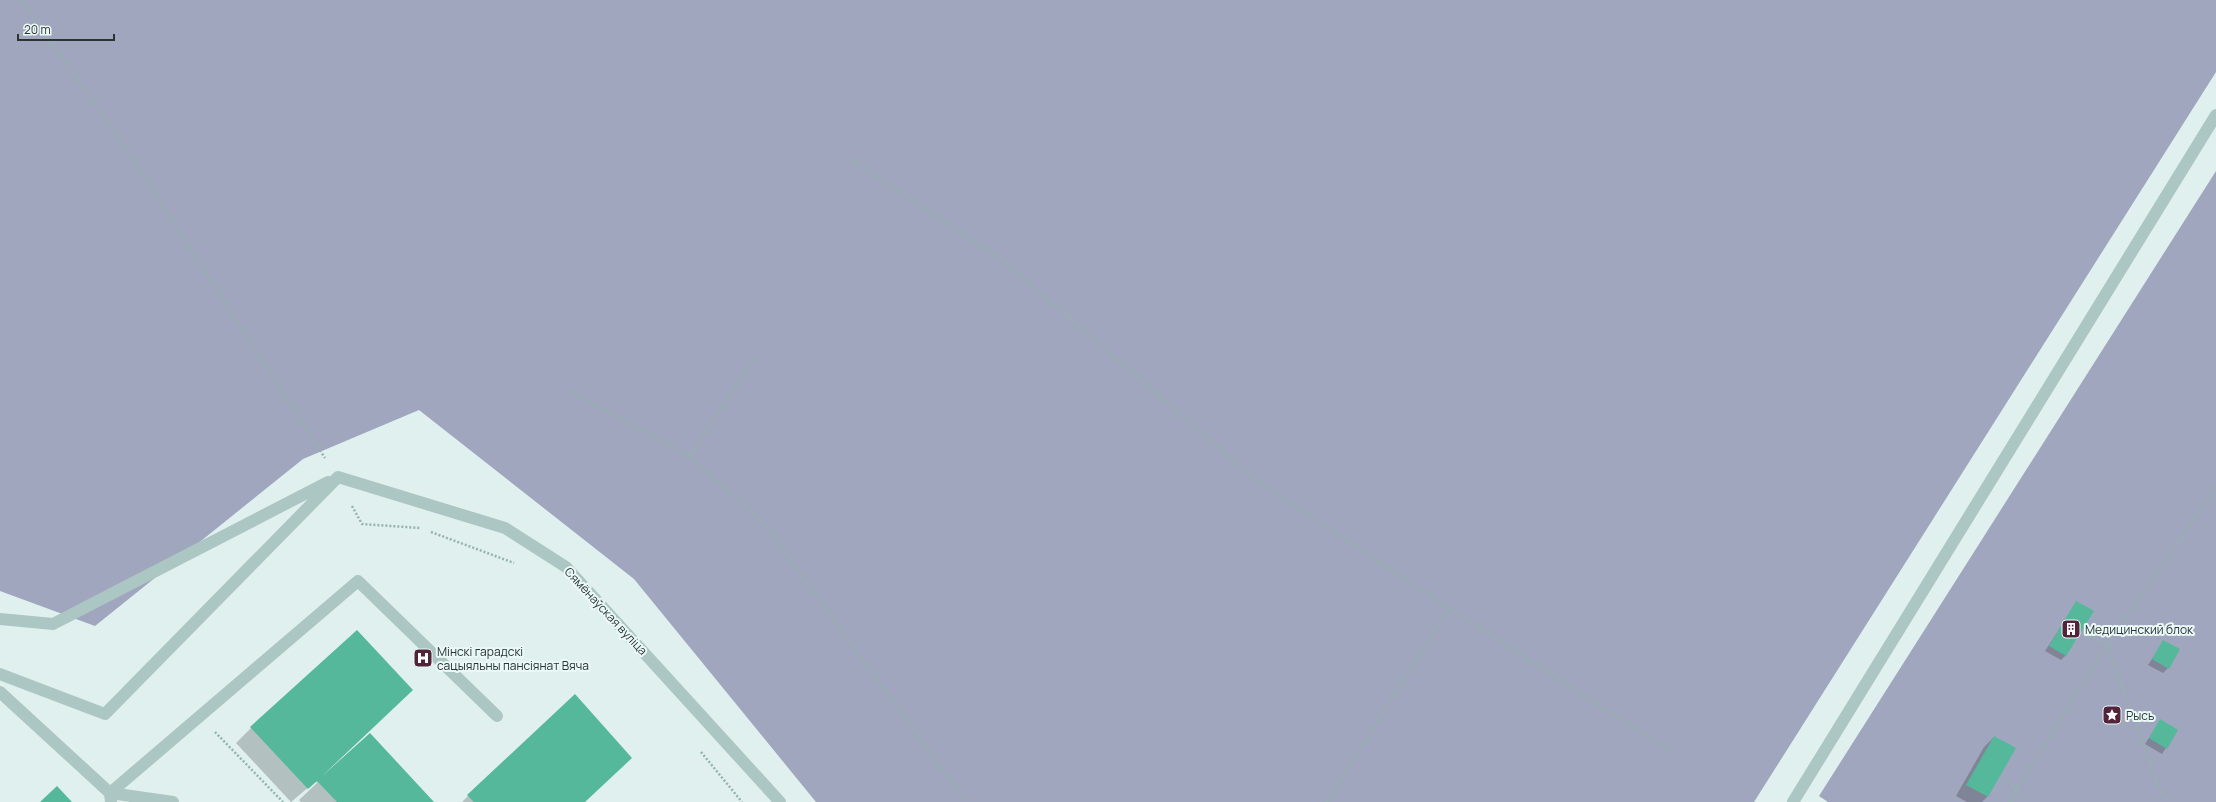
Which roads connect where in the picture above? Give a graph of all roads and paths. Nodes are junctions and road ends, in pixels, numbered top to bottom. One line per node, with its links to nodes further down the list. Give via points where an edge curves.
1 (22, 0): 7 (path, via 136,164)
2 (2216, 115): 31 (street)
3 (850, 159): 12 (path, via 1003,260 1255,479)
4 (758, 355): 6 (path)
5 (571, 391): 6 (path)
6 (690, 456): 29 (path, via 764,522)
7 (338, 477): 9 (path, via 362,524); 13 (street, via 53,624); 16 (street, via 105,714); 28 (street, Сямёнаўская вуліца, via 505,528 566,566)
8 (2216, 487): 15 (path)
9 (421, 528)
10 (428, 531): 11 (path)
11 (515, 563)
12 (1449, 608): 21 (path); 30 (path)
13 (0, 619)
14 (2086, 634): 15 (path)
15 (2107, 645): 23 (path); 34 (path, via 2158,785)
16 (0, 674)
17 (0, 692): 24 (street)
18 (200, 716): 19 (street, via 358,581); 24 (street); 26 (path)
19 (497, 716)
20 (697, 748): 27 (path)
21 (1672, 752)
22 (2005, 780): 23 (path)
23 (2017, 790): 32 (path); 33 (path)
24 (110, 797): 25 (street)
25 (173, 802)
26 (283, 802)
27 (742, 802)
28 (780, 802)
29 (966, 802)
30 (1326, 802)
31 (1793, 802)
32 (2009, 802)
33 (2020, 802)
34 (2168, 802)

